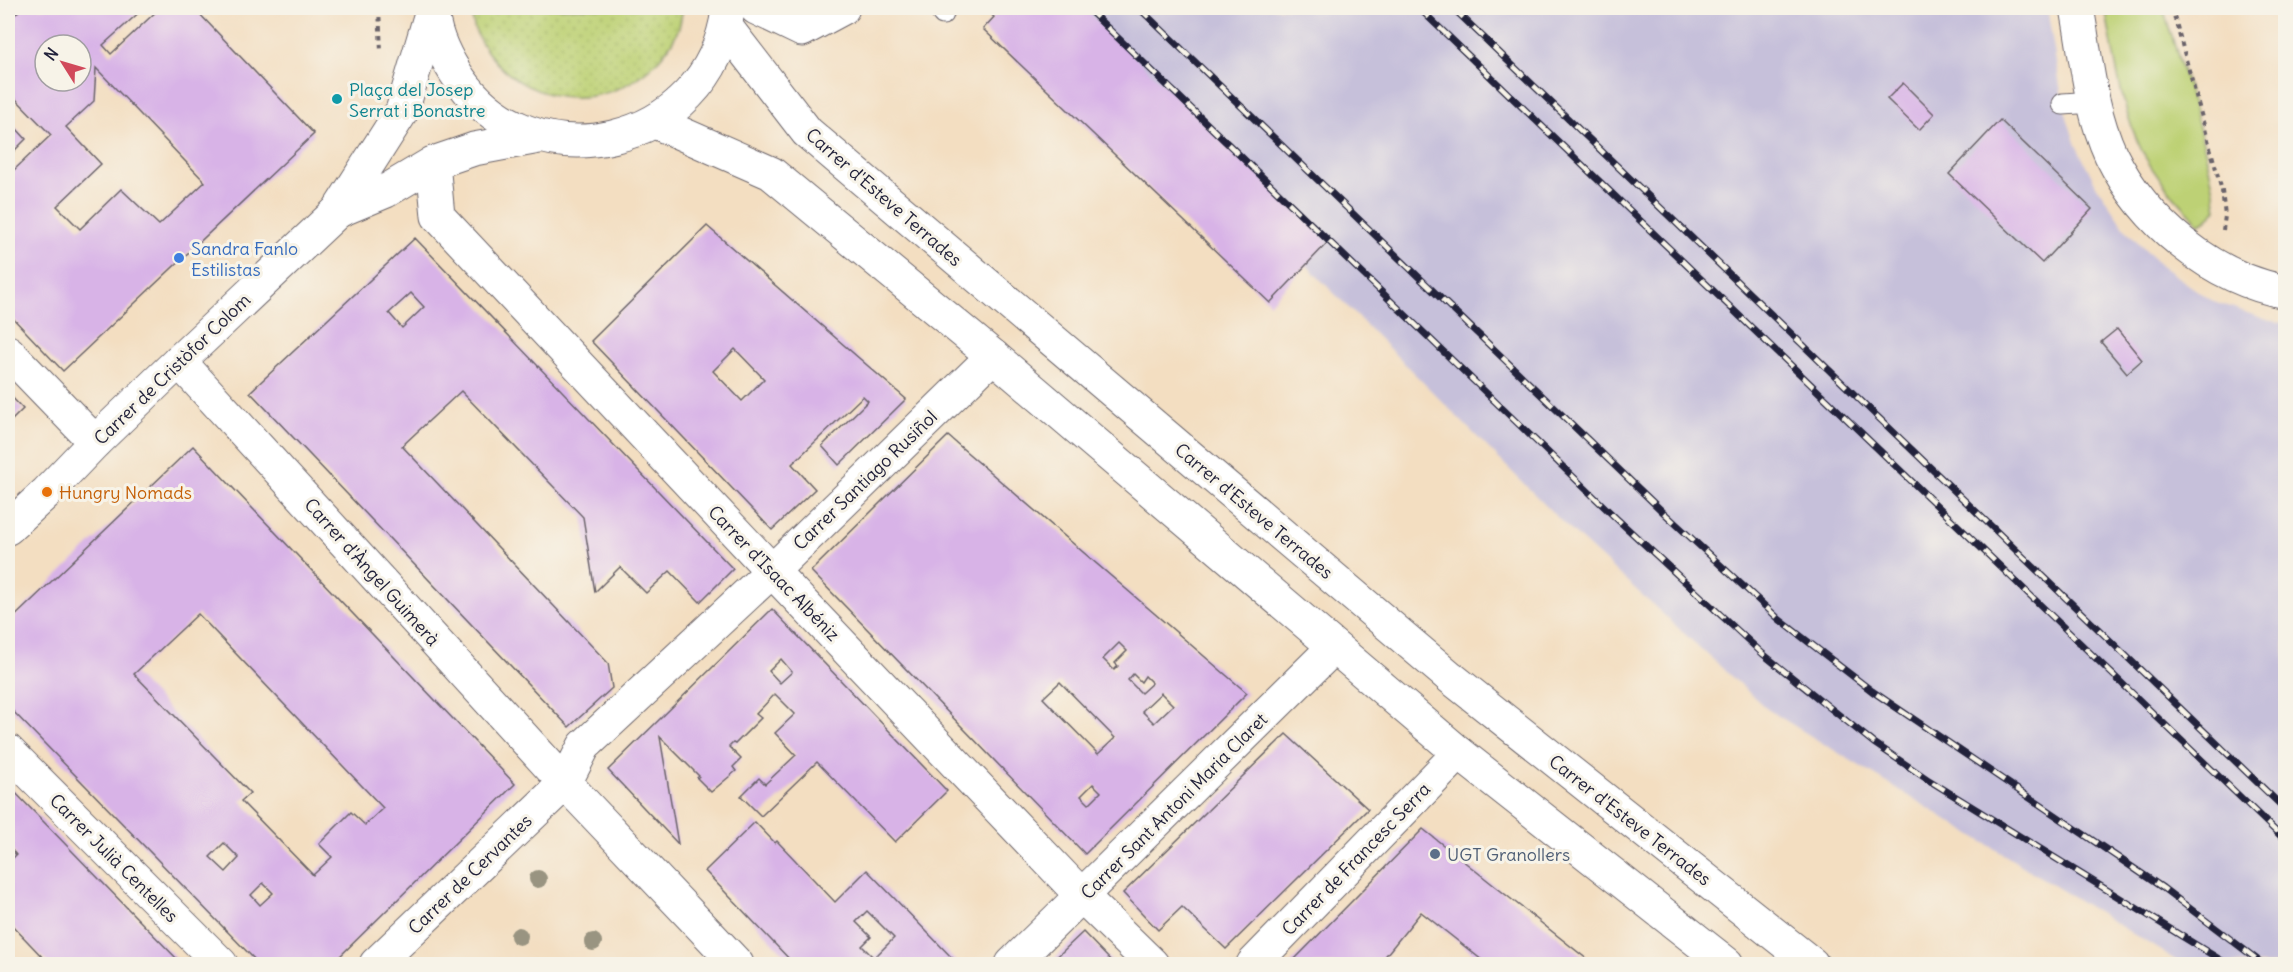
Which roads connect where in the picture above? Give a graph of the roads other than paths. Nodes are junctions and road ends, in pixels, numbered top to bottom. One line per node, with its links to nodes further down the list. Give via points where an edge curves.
1 (756, 8): 2 (street, via 802,30)
2 (843, 8)
3 (2077, 8): 10 (street, via 2078,103 2134,195 2168,231 2214,266 2271,290)
4 (432, 9): 7 (street, via 443,53 466,90 499,119); 9 (street, Carrer de Cristòfor Colom, via 402,111)
5 (727, 17): 6 (street, via 712,65 687,97); 29 (street, Carrer d'Esteve Terrades, via 807,132 1450,677)
6 (655, 122): 7 (street, via 618,137 588,141); 12 (street, via 771,172)
7 (539, 137): 8 (street, Carrer de Cristòfor Colom, via 474,148)
8 (433, 163): 9 (street, Carrer de Cristòfor Colom, via 386,191); 16 (street, Carrer d'Isaac Albéniz, via 438,216)
9 (338, 211): 13 (street, Carrer de Cristòfor Colom)
10 (2286, 292)
11 (8, 352): 14 (street)
12 (993, 356): 16 (street, Carrer Santiago Rusiñol); 17 (street)
13 (178, 361): 14 (street, Carrer de Cristòfor Colom); 20 (street, Carrer d'Àngel Guimerà)
14 (95, 442): 15 (street, Carrer de Cristòfor Colom)
15 (8, 528)
16 (772, 571): 20 (street, Carrer Santiago Rusiñol, via 584,746); 21 (street, Carrer d'Isaac Albéniz)
17 (1334, 647): 19 (street); 21 (street, Carrer Sant Antoni Maria Claret)
18 (8, 751): 22 (street, Carrer Julià Centelles)
19 (1459, 753): 27 (street, Carrer de Francesc Serra); 28 (street)
20 (565, 783): 23 (street, Carrer de Cervantes); 24 (street, Carrer d'Àngel Guimerà)
21 (1083, 897): 25 (street, Carrer Sant Antoni Maria Claret); 26 (street, Carrer d'Isaac Albéniz)
22 (220, 964)
23 (376, 964)
24 (737, 964)
25 (1012, 964)
26 (1152, 964)
27 (1253, 964)
28 (1727, 964)
29 (1812, 964)

